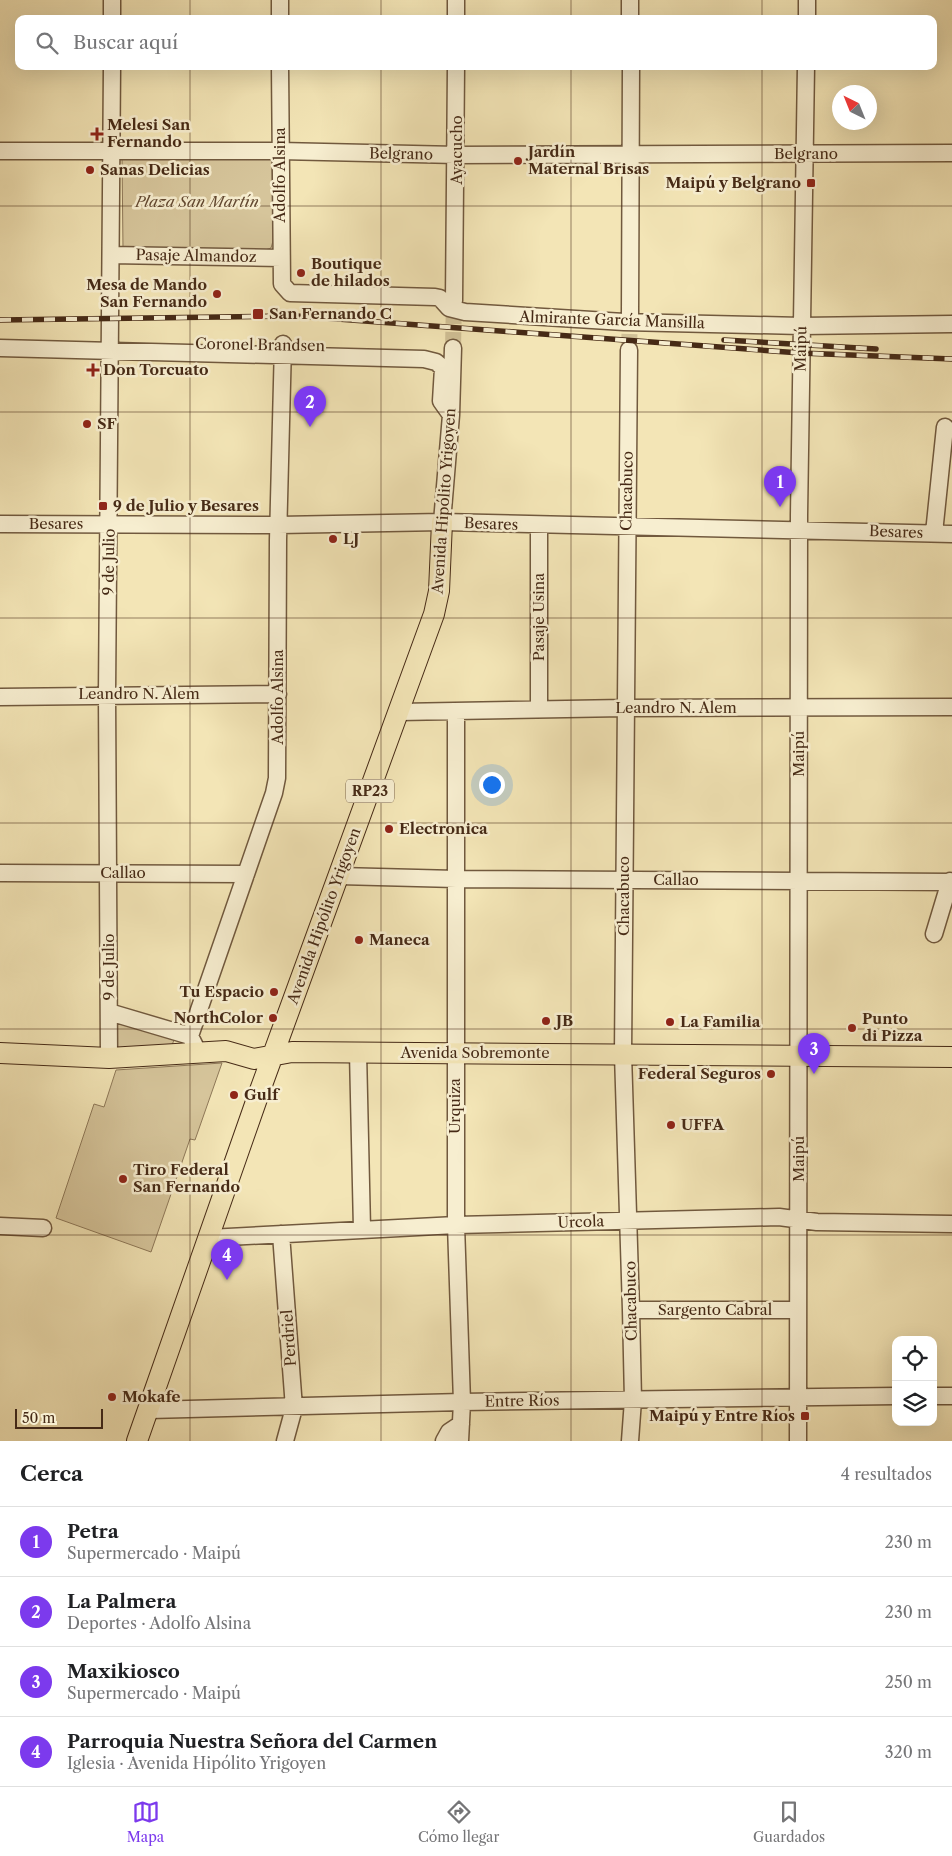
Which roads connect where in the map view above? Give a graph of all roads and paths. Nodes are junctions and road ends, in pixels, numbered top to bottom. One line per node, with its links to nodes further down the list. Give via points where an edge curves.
1 (112, 0): 6 (street)
2 (280, 0): 7 (street)
3 (456, 0): 8 (street)
4 (630, 0): 9 (street)
5 (807, 0): 10 (street)
6 (112, 15)
7 (280, 15)
8 (456, 15)
9 (630, 15)
10 (806, 15)
11 (112, 70): 16 (street, 9 de Julio)
12 (280, 70): 18 (street, Adolfo Alsina)
13 (456, 70): 21 (street, Ayacucho)
14 (631, 70): 22 (street)
15 (806, 70): 19 (street, Maipú)
16 (111, 149): 17 (street, Belgrano); 18 (street, Belgrano); 23 (street, 9 de Julio)
17 (0, 151)
18 (280, 151): 21 (street, Belgrano); 24 (street, Adolfo Alsina)
19 (805, 153): 20 (street, Belgrano); 22 (street, Belgrano); 29 (street, Maipú)
20 (952, 153)
21 (457, 155): 22 (street, Belgrano); 26 (street, Ayacucho, via 456,233 464,258)
22 (632, 155): 27 (street, via 631,230 624,259)
23 (111, 255): 24 (street, Pasaje Almandoz); 32 (street, 9 de Julio)
24 (281, 258): 25 (street, Adolfo Alsina)
25 (282, 284): 26 (street, Almirante García Mansilla, via 290,293 298,295 435,297)
26 (455, 306): 27 (street, Almirante García Mansilla)
27 (627, 319): 29 (street, Almirante García Mansilla)
28 (952, 324): 29 (street, Almirante García Mansilla)
29 (801, 326): 43 (street, Maipú)
30 (0, 348): 32 (street, Coronel Brandsen)
31 (453, 348): 35 (street, Avenida Hipólito Yrigoyen / RP23)
32 (109, 349): 33 (street, Coronel Brandsen, via 122,353); 38 (street, 9 de Julio)
33 (283, 350): 35 (street, Coronel Brandsen, via 436,362 443,368 441,401); 40 (street, Adolfo Alsina)
34 (629, 350): 42 (street, Chacabuco)
35 (451, 415): 37 (street, Avenida Hipólito Yrigoyen / RP23)
36 (945, 427): 44 (street)
37 (442, 522): 40 (street, Besares); 41 (street, Besares); 54 (main road, Avenida Hipólito Yrigoyen / RP23, via 439,591 434,614)
38 (109, 523): 39 (street, Besares); 40 (street, Besares); 46 (street, 9 de Julio)
39 (0, 524)
40 (280, 525): 47 (street, Adolfo Alsina)
41 (539, 525): 42 (street, Besares); 52 (street, Pasaje Usina)
42 (626, 528): 43 (street, Besares); 50 (street, Chacabuco)
43 (799, 530): 44 (street, Besares); 51 (street, Maipú)
44 (934, 534): 45 (street, Besares)
45 (952, 534)
46 (107, 694): 47 (street, Leandro N. Alem); 48 (street, Leandro N. Alem); 55 (street, 9 de Julio)
47 (278, 694): 57 (street, Adolfo Alsina, via 277,778)
48 (0, 697)
49 (952, 707): 51 (street, Leandro N. Alem)
50 (624, 708): 51 (street, Leandro N. Alem); 52 (street, Leandro N. Alem); 60 (street, Chacabuco)
51 (799, 708): 61 (street, Maipú)
52 (539, 709): 53 (street, Leandro N. Alem)
53 (456, 711): 54 (street, Leandro N. Alem); 59 (street, Urquiza)
54 (399, 712): 58 (main road, Avenida Hipólito Yrigoyen / RP23)
55 (109, 872): 56 (street, Callao); 57 (street, Callao); 64 (street, 9 de Julio)
56 (0, 873)
57 (246, 874): 65 (street, Adolfo Alsina)
58 (339, 876): 59 (street, Callao); 71 (main road, Avenida Hipólito Yrigoyen / RP23)
59 (456, 879): 60 (street, Callao); 68 (street, Urquiza)
60 (625, 880): 61 (street, Callao); 69 (street, Chacabuco)
61 (798, 880): 62 (street, Callao); 70 (street, Maipú)
62 (951, 881): 63 (street)
63 (934, 934)
64 (109, 1012): 65 (street); 73 (street, 9 de Julio)
65 (194, 1044): 71 (main road, Avenida Sobremonte, via 254,1059); 73 (main road, Avenida Sobremonte)
66 (358, 1052): 68 (main road, Avenida Sobremonte); 71 (main road, Avenida Sobremonte); 80 (street)
67 (0, 1053): 73 (main road, Avenida Sobremonte)
68 (455, 1053): 69 (main road, Avenida Sobremonte); 77 (street, Urquiza)
69 (623, 1054): 70 (main road, Avenida Sobremonte); 74 (street, Chacabuco)
70 (798, 1054): 72 (main road, Avenida Sobremonte); 75 (street, Maipú)
71 (274, 1055): 82 (main road, Avenida Hipólito Yrigoyen / RP23)
72 (952, 1057)
73 (109, 1058)
74 (630, 1221): 75 (street, Urcola, via 779,1217); 77 (street, Urcola); 83 (street, Chacabuco)
75 (799, 1221): 76 (street, Urcola); 84 (street, Maipú)
76 (952, 1224)
77 (456, 1225): 80 (street, Urcola); 90 (street, Urquiza)
78 (0, 1226): 79 (street)
79 (43, 1228)
80 (362, 1229): 81 (street, Urcola)
81 (281, 1234): 82 (street, Urcola); 91 (street, Perdriel)
82 (209, 1238): 92 (main road, Avenida Hipólito Yrigoyen / RP23)
83 (631, 1310): 84 (street, Sargento Cabral); 89 (street, Chacabuco)
84 (798, 1310): 85 (street, Maipú)
85 (799, 1396): 86 (street, Entre Ríos); 89 (street, Entre Ríos); 99 (street, Maipú)
86 (892, 1396)
87 (937, 1396): 88 (street)
88 (952, 1396)
89 (633, 1400): 90 (street, Entre Ríos); 98 (street, Chacabuco)
90 (462, 1402): 91 (street, Entre Ríos); 93 (street, Urquiza)
91 (294, 1408): 92 (street, Entre Ríos); 95 (street, Perdriel)
92 (148, 1410): 94 (main road, Avenida Hipólito Yrigoyen / RP23)
93 (461, 1424): 96 (street, via 449,1432); 97 (street, Urquiza)
94 (138, 1441)
95 (285, 1441)
96 (444, 1441)
97 (460, 1441)
98 (630, 1441)
99 (798, 1441)

